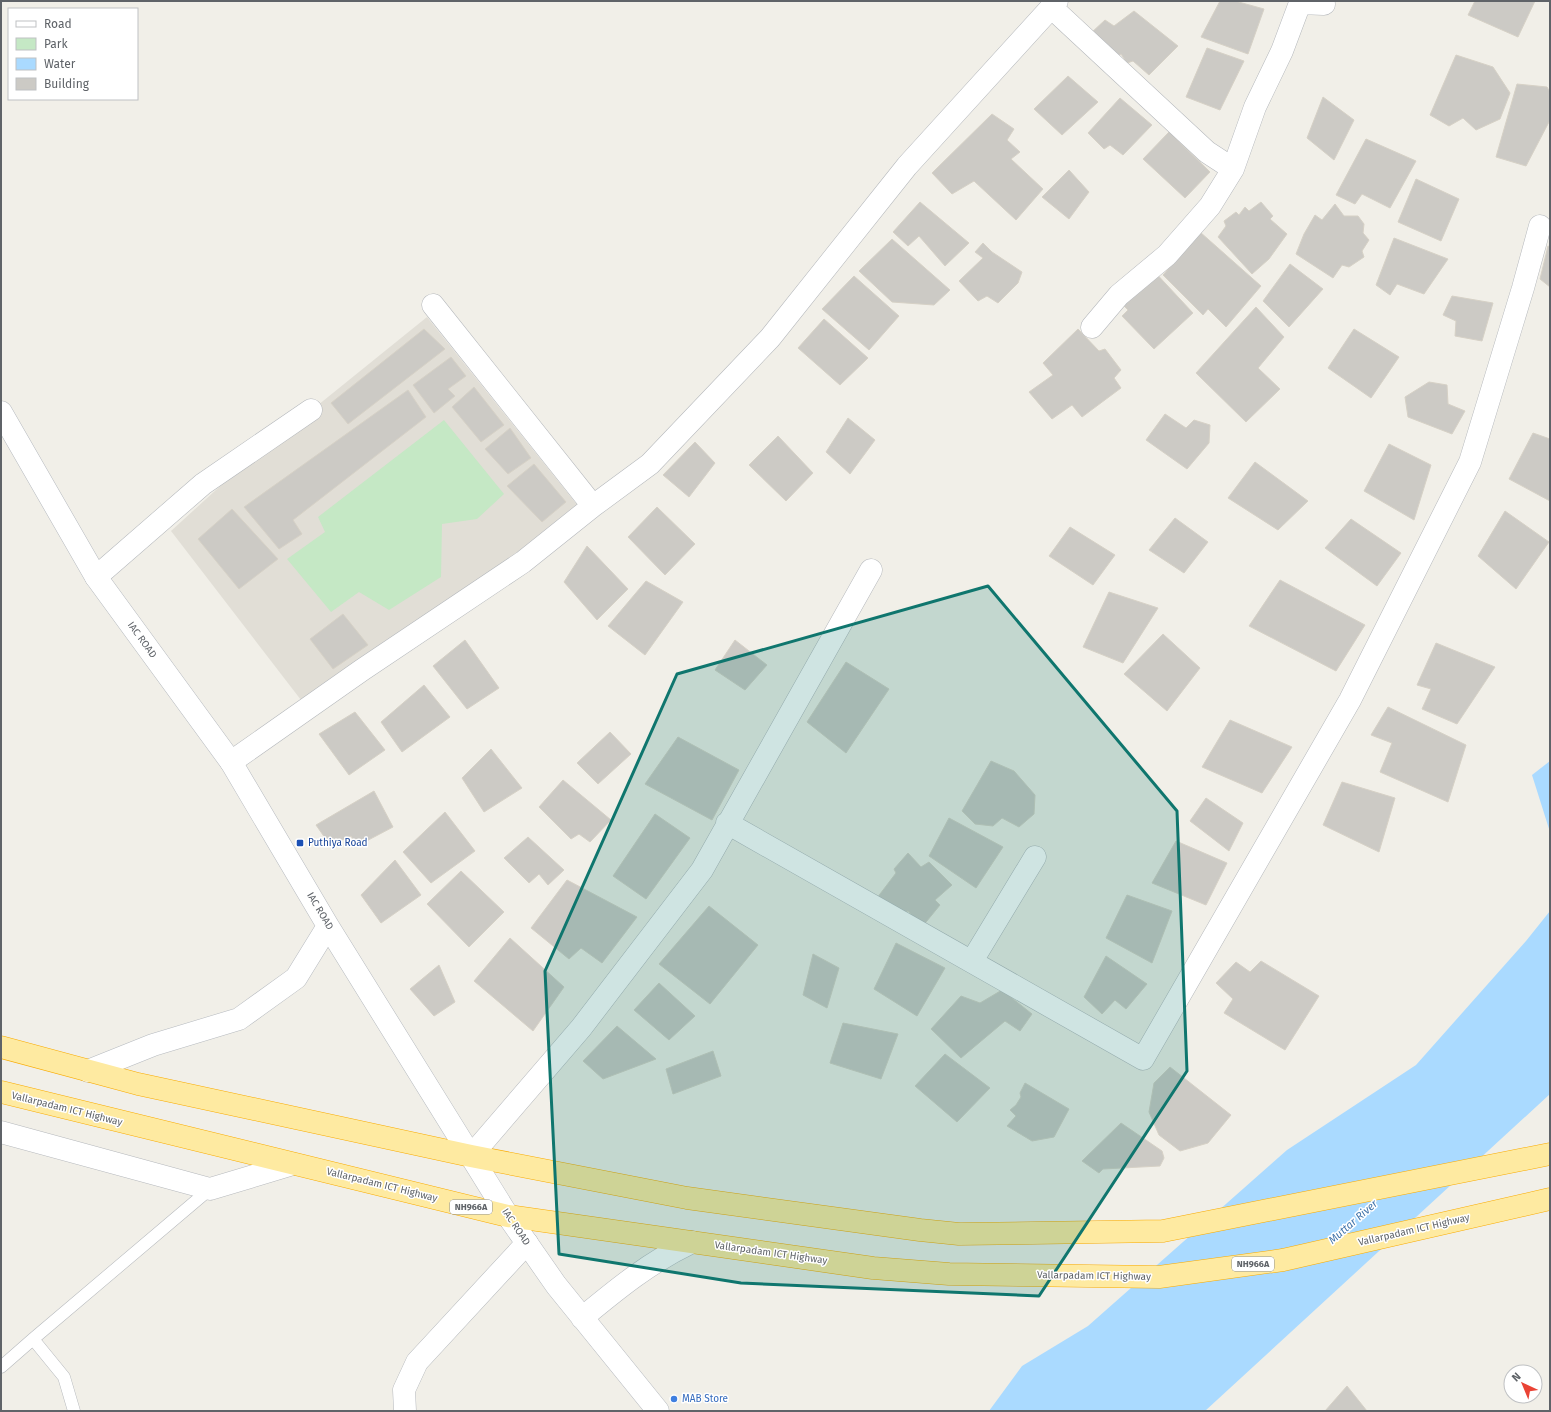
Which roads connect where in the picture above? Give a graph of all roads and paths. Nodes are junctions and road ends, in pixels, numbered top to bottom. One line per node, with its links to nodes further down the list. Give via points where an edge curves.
1 (1054, 4): 3 (street, via 1207,152); 9 (street, via 907,166 770,338 650,464)
2 (1324, 4): 3 (street, via 1300,3 1282,51 1255,107)
3 (1233, 169): 6 (street, via 1210,206 1167,255 1118,295)
4 (1540, 226): 16 (street, via 1470,462 1350,700 1143,1059)
5 (433, 304): 9 (street)
6 (1092, 328)
7 (311, 410): 11 (street, via 203,484)
8 (1, 412): 11 (street, IAC ROAD)
9 (592, 506): 12 (street, via 523,562)
10 (871, 570): 13 (street)
11 (96, 577): 12 (street, IAC ROAD)
12 (231, 762): 15 (street, IAC ROAD)
13 (728, 823): 16 (street); 22 (street, via 702,870 581,1028)
14 (1035, 857): 16 (street)
15 (328, 926): 18 (street, via 296,978 239,1018 153,1045); 22 (street, IAC ROAD)
16 (972, 961)
17 (1, 1047): 18 (highway)
18 (88, 1071): 22 (highway)
19 (1, 1092): 23 (highway, Vallarpadam ICT Highway / NH966A)
20 (1, 1132): 24 (street)
21 (1550, 1154): 22 (highway, via 1163,1231 959,1234 687,1198)
22 (471, 1156): 26 (street, IAC ROAD)
23 (293, 1164): 24 (street); 26 (highway, Vallarpadam ICT Highway / NH966A)
24 (210, 1189): 30 (lane)
25 (1550, 1199): 27 (highway, Vallarpadam ICT Highway / NH966A, via 1283,1260 1159,1276 949,1274 873,1268)
26 (508, 1216): 27 (highway, Vallarpadam ICT Highway / NH966A); 28 (street, IAC ROAD)
27 (692, 1242): 29 (street, via 660,1259 618,1288)
28 (527, 1243): 29 (street, IAC ROAD); 34 (street, via 418,1362 404,1390)
29 (582, 1318): 32 (street, IAC ROAD)
30 (33, 1338): 31 (lane); 33 (lane, via 64,1377)
31 (1, 1367)
32 (654, 1406)
33 (74, 1411)
34 (405, 1411)

